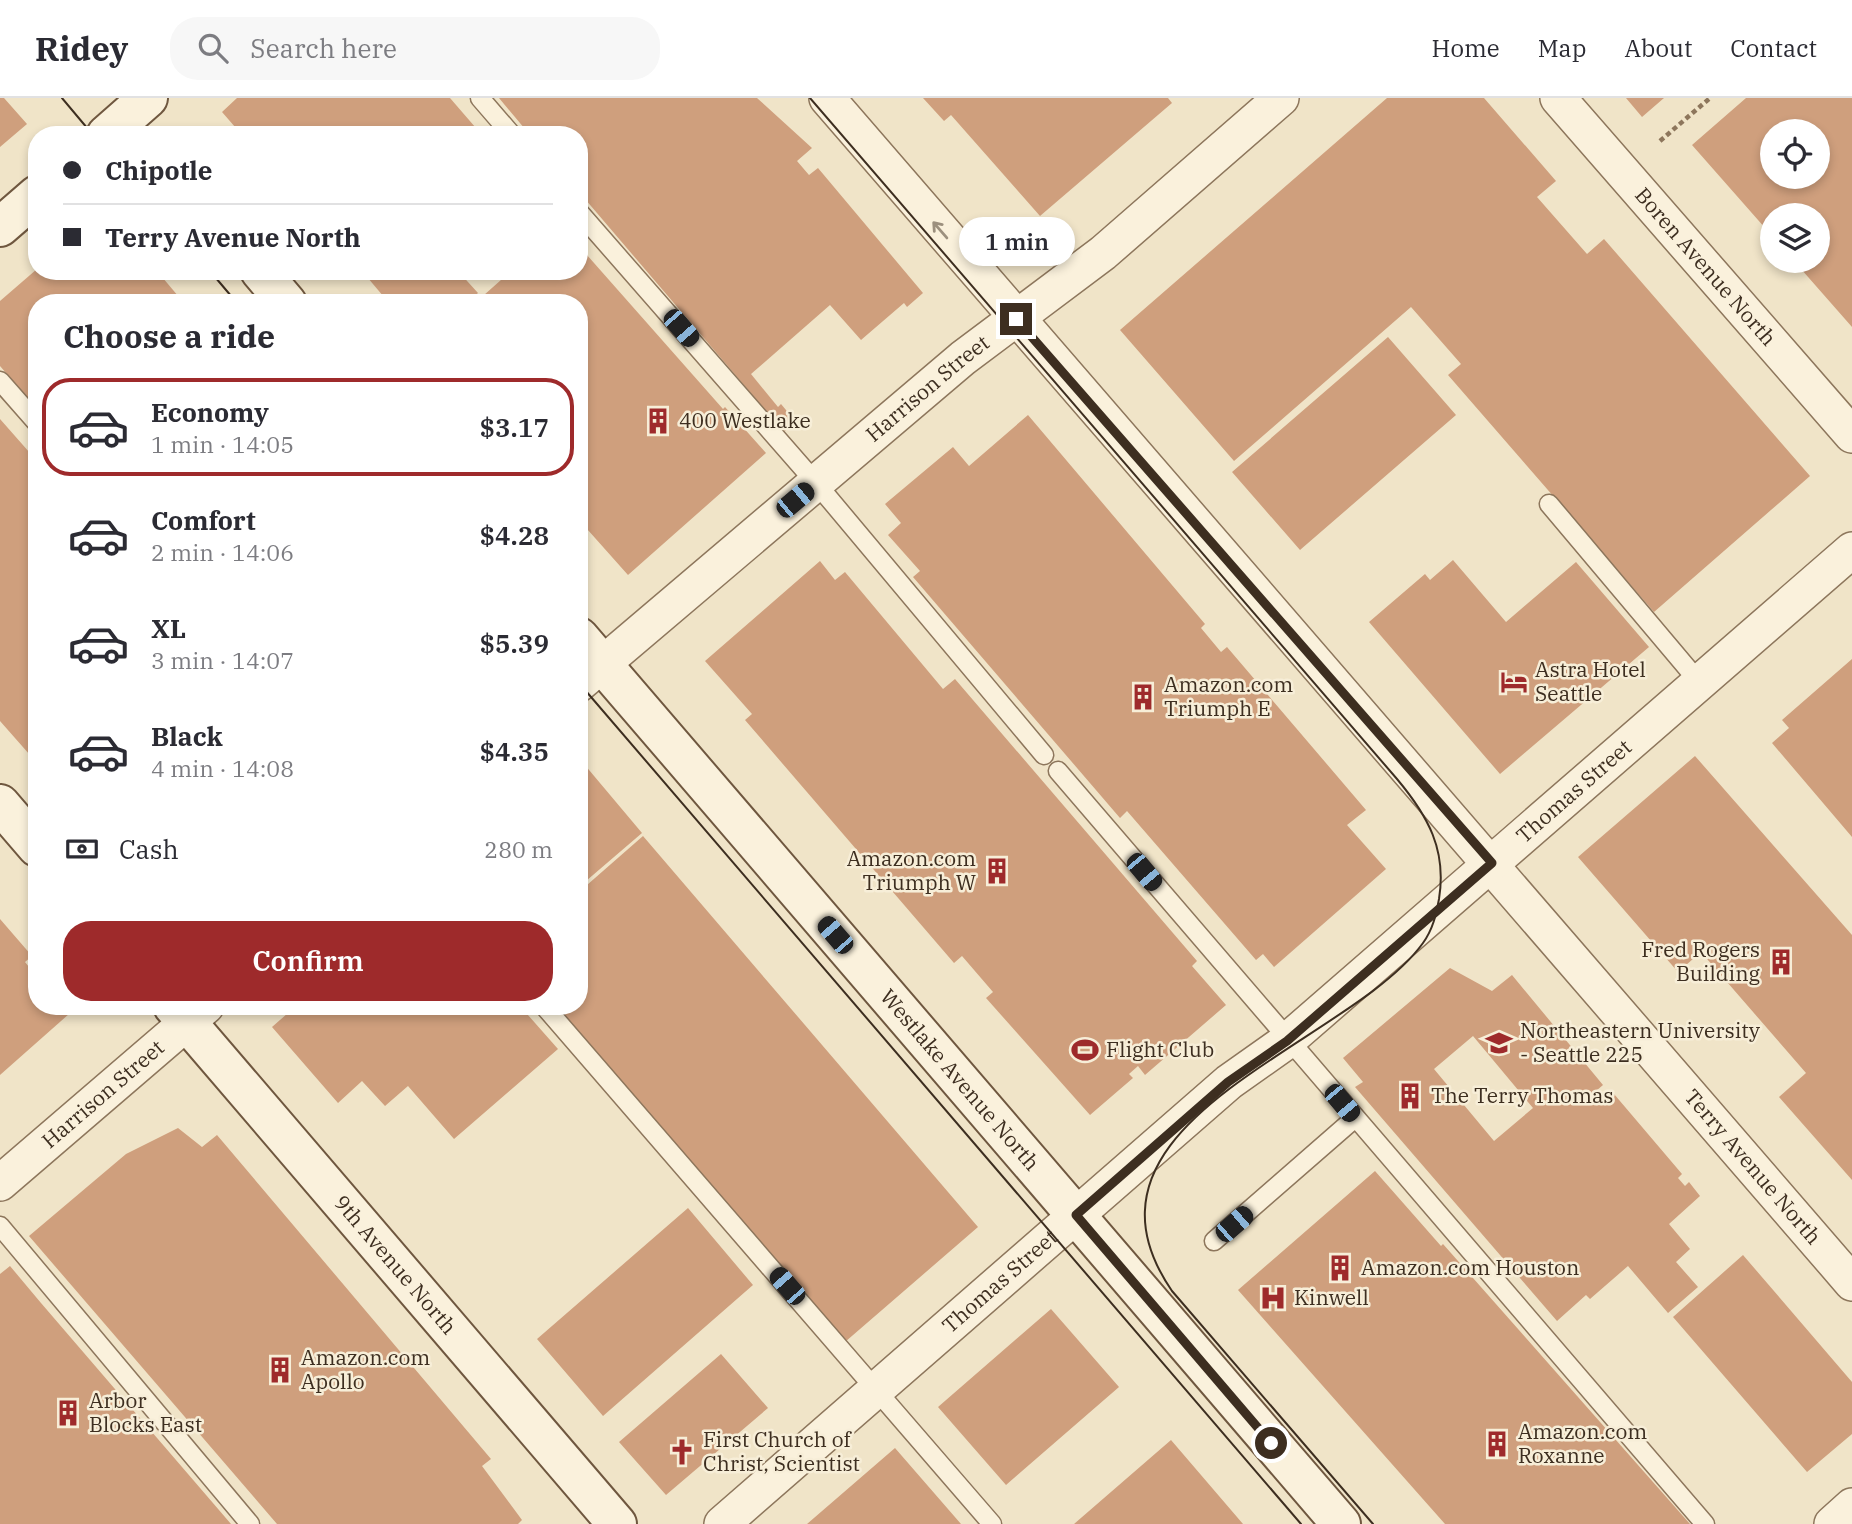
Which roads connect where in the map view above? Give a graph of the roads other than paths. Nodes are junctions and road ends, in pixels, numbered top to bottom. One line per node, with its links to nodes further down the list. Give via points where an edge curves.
1 (480, 98): 5 (lane)
2 (827, 98): 11 (street, Terry Avenue North, one-way to 2)
3 (1281, 98): 11 (street, Harrison Street, via 1103,253)
4 (1558, 98): 14 (street, Boren Avenue North)
5 (504, 126)
6 (28, 203): 8 (main road)
7 (588, 222): 15 (lane)
8 (0, 227)
9 (268, 280): 10 (main road)
10 (280, 294)
11 (1016, 319): 15 (street, Harrison Street); 25 (street, Terry Avenue North)
12 (0, 381): 13 (lane)
13 (28, 413)
14 (1852, 435)
15 (816, 483): 18 (street, Harrison Street); 21 (lane)
16 (1549, 504): 20 (lane)
17 (1852, 550): 20 (street, Thomas Street)
18 (588, 661)
19 (588, 663): 32 (main road, Westlake Avenue North)
20 (1699, 682): 25 (street, Thomas Street)
21 (1044, 755)
22 (1058, 771): 29 (lane)
23 (0, 804): 24 (main road)
24 (28, 837)
25 (1492, 863): 29 (street, Thomas Street); 35 (street, Terry Avenue North)
26 (186, 1015): 31 (street, Harrison Street)
27 (192, 1015): 39 (main road, 9th Avenue North)
28 (552, 1015): 36 (lane)
29 (1287, 1041): 30 (lane); 32 (street, Thomas Street, via 1228,1082)
30 (1355, 1118): 34 (lane); 43 (lane)
31 (0, 1183)
32 (1076, 1215): 36 (street, Thomas Street); 42 (main road, Westlake Avenue North)
33 (0, 1226): 38 (lane)
34 (1214, 1241)
35 (1852, 1283)
36 (876, 1389): 40 (street, Thomas Street); 41 (lane)
37 (1852, 1506): 44 (street)
38 (250, 1524)
39 (617, 1524)
40 (723, 1524)
41 (992, 1524)
42 (1341, 1524)
43 (1706, 1524)
44 (1832, 1524)

